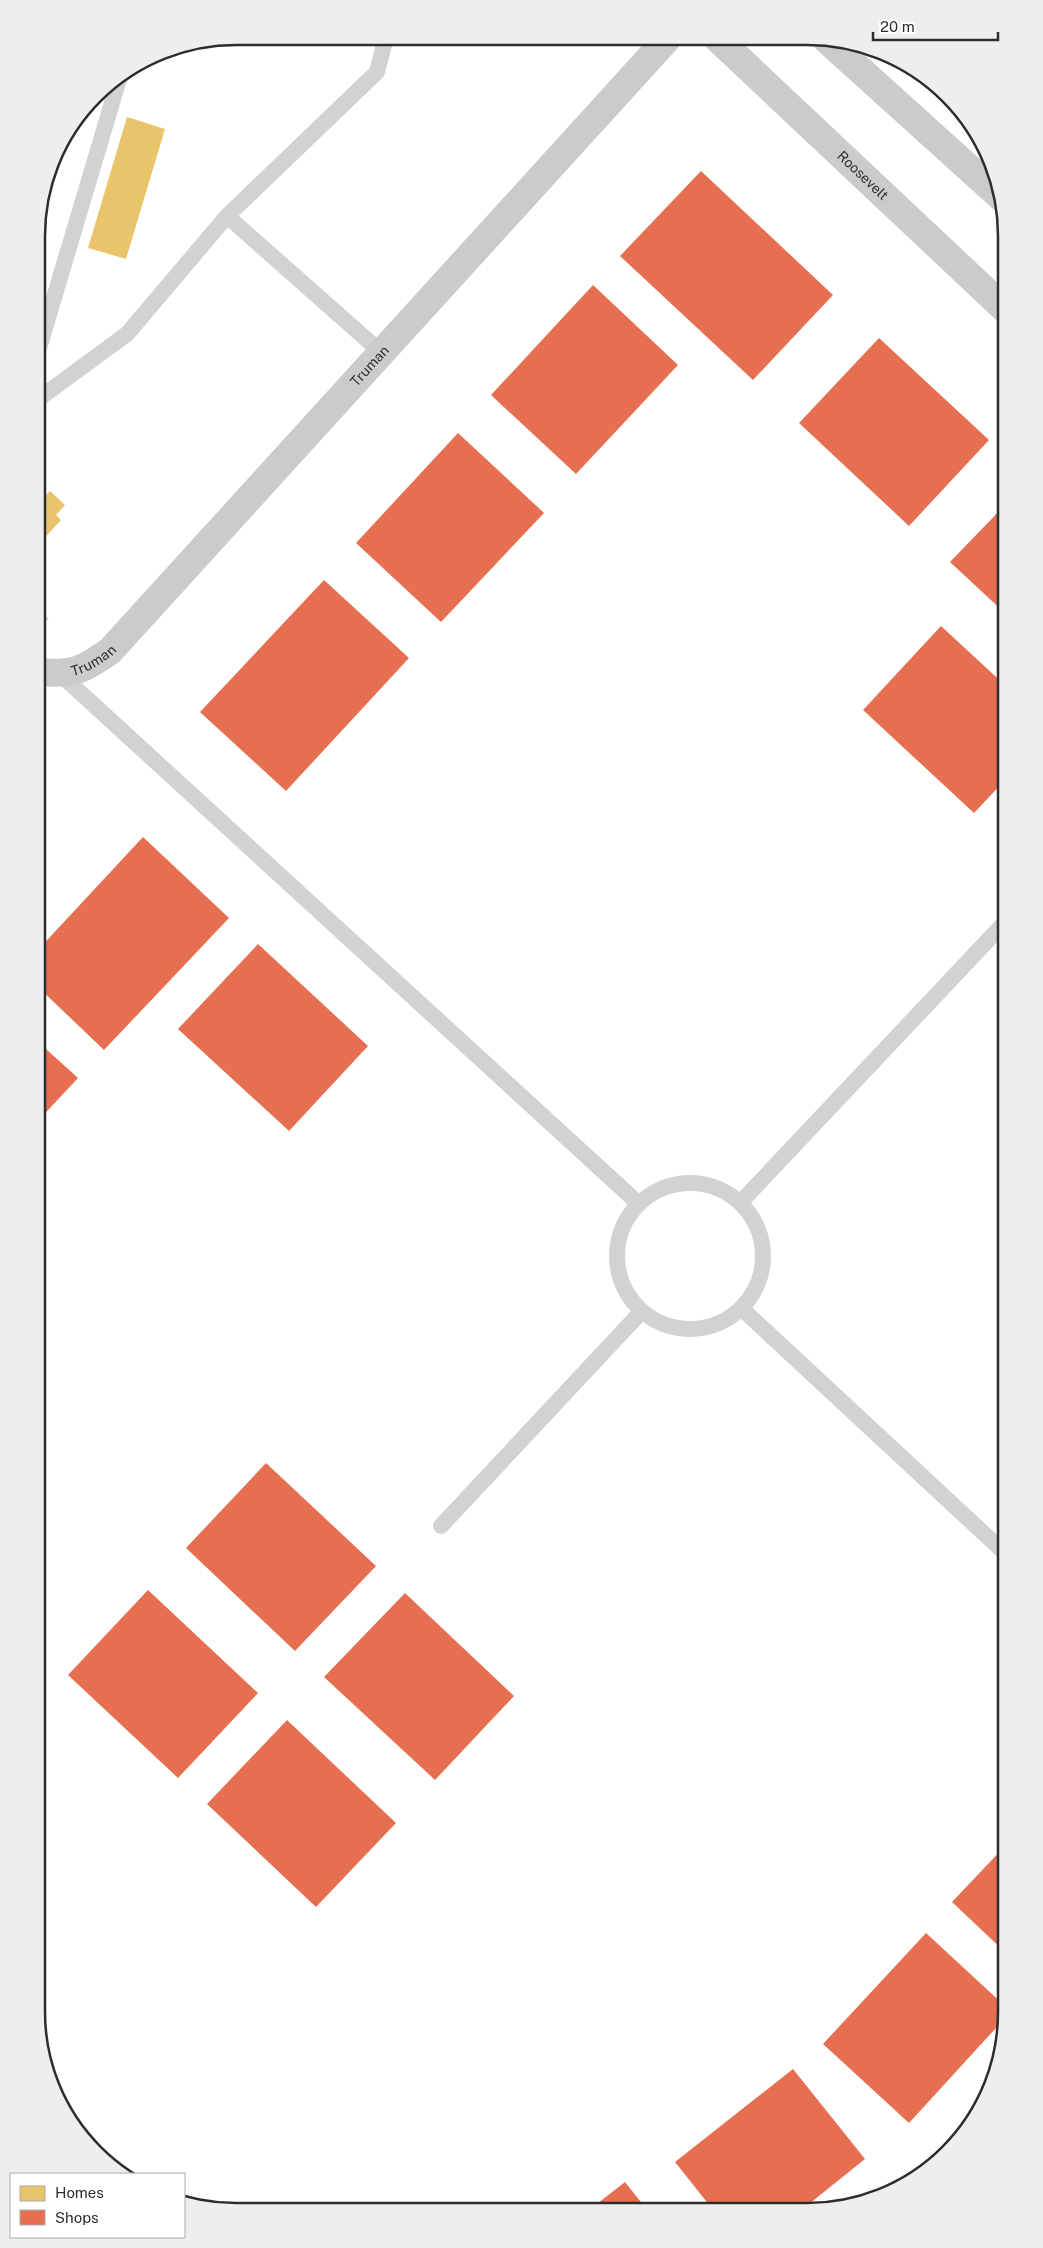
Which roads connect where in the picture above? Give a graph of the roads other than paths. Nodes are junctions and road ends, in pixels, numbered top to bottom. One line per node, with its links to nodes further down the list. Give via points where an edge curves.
1 (384, 45): 7 (lane, via 377,72)
2 (662, 45): 10 (street, Truman)
3 (724, 45): 8 (street, Roosevelt)
4 (835, 48): 6 (street)
5 (117, 86): 9 (lane)
6 (993, 189)
7 (227, 216): 10 (lane); 11 (lane, via 127,334)
8 (998, 302)
9 (45, 328)
10 (382, 353): 12 (street, Truman, via 110,651 86,668)
11 (45, 394)
12 (48, 673): 15 (lane)
13 (998, 930): 14 (lane)
14 (740, 1202): 15 (lane, via 708,1185 689,1183 654,1192); 16 (lane, via 760,1236 763,1255 753,1292)
15 (639, 1204): 17 (lane, via 626,1220 616,1258 620,1278)
16 (741, 1308): 17 (lane, via 710,1326 692,1328 656,1321); 19 (lane)
17 (642, 1311): 18 (lane)
18 (441, 1526)
19 (998, 1547)

